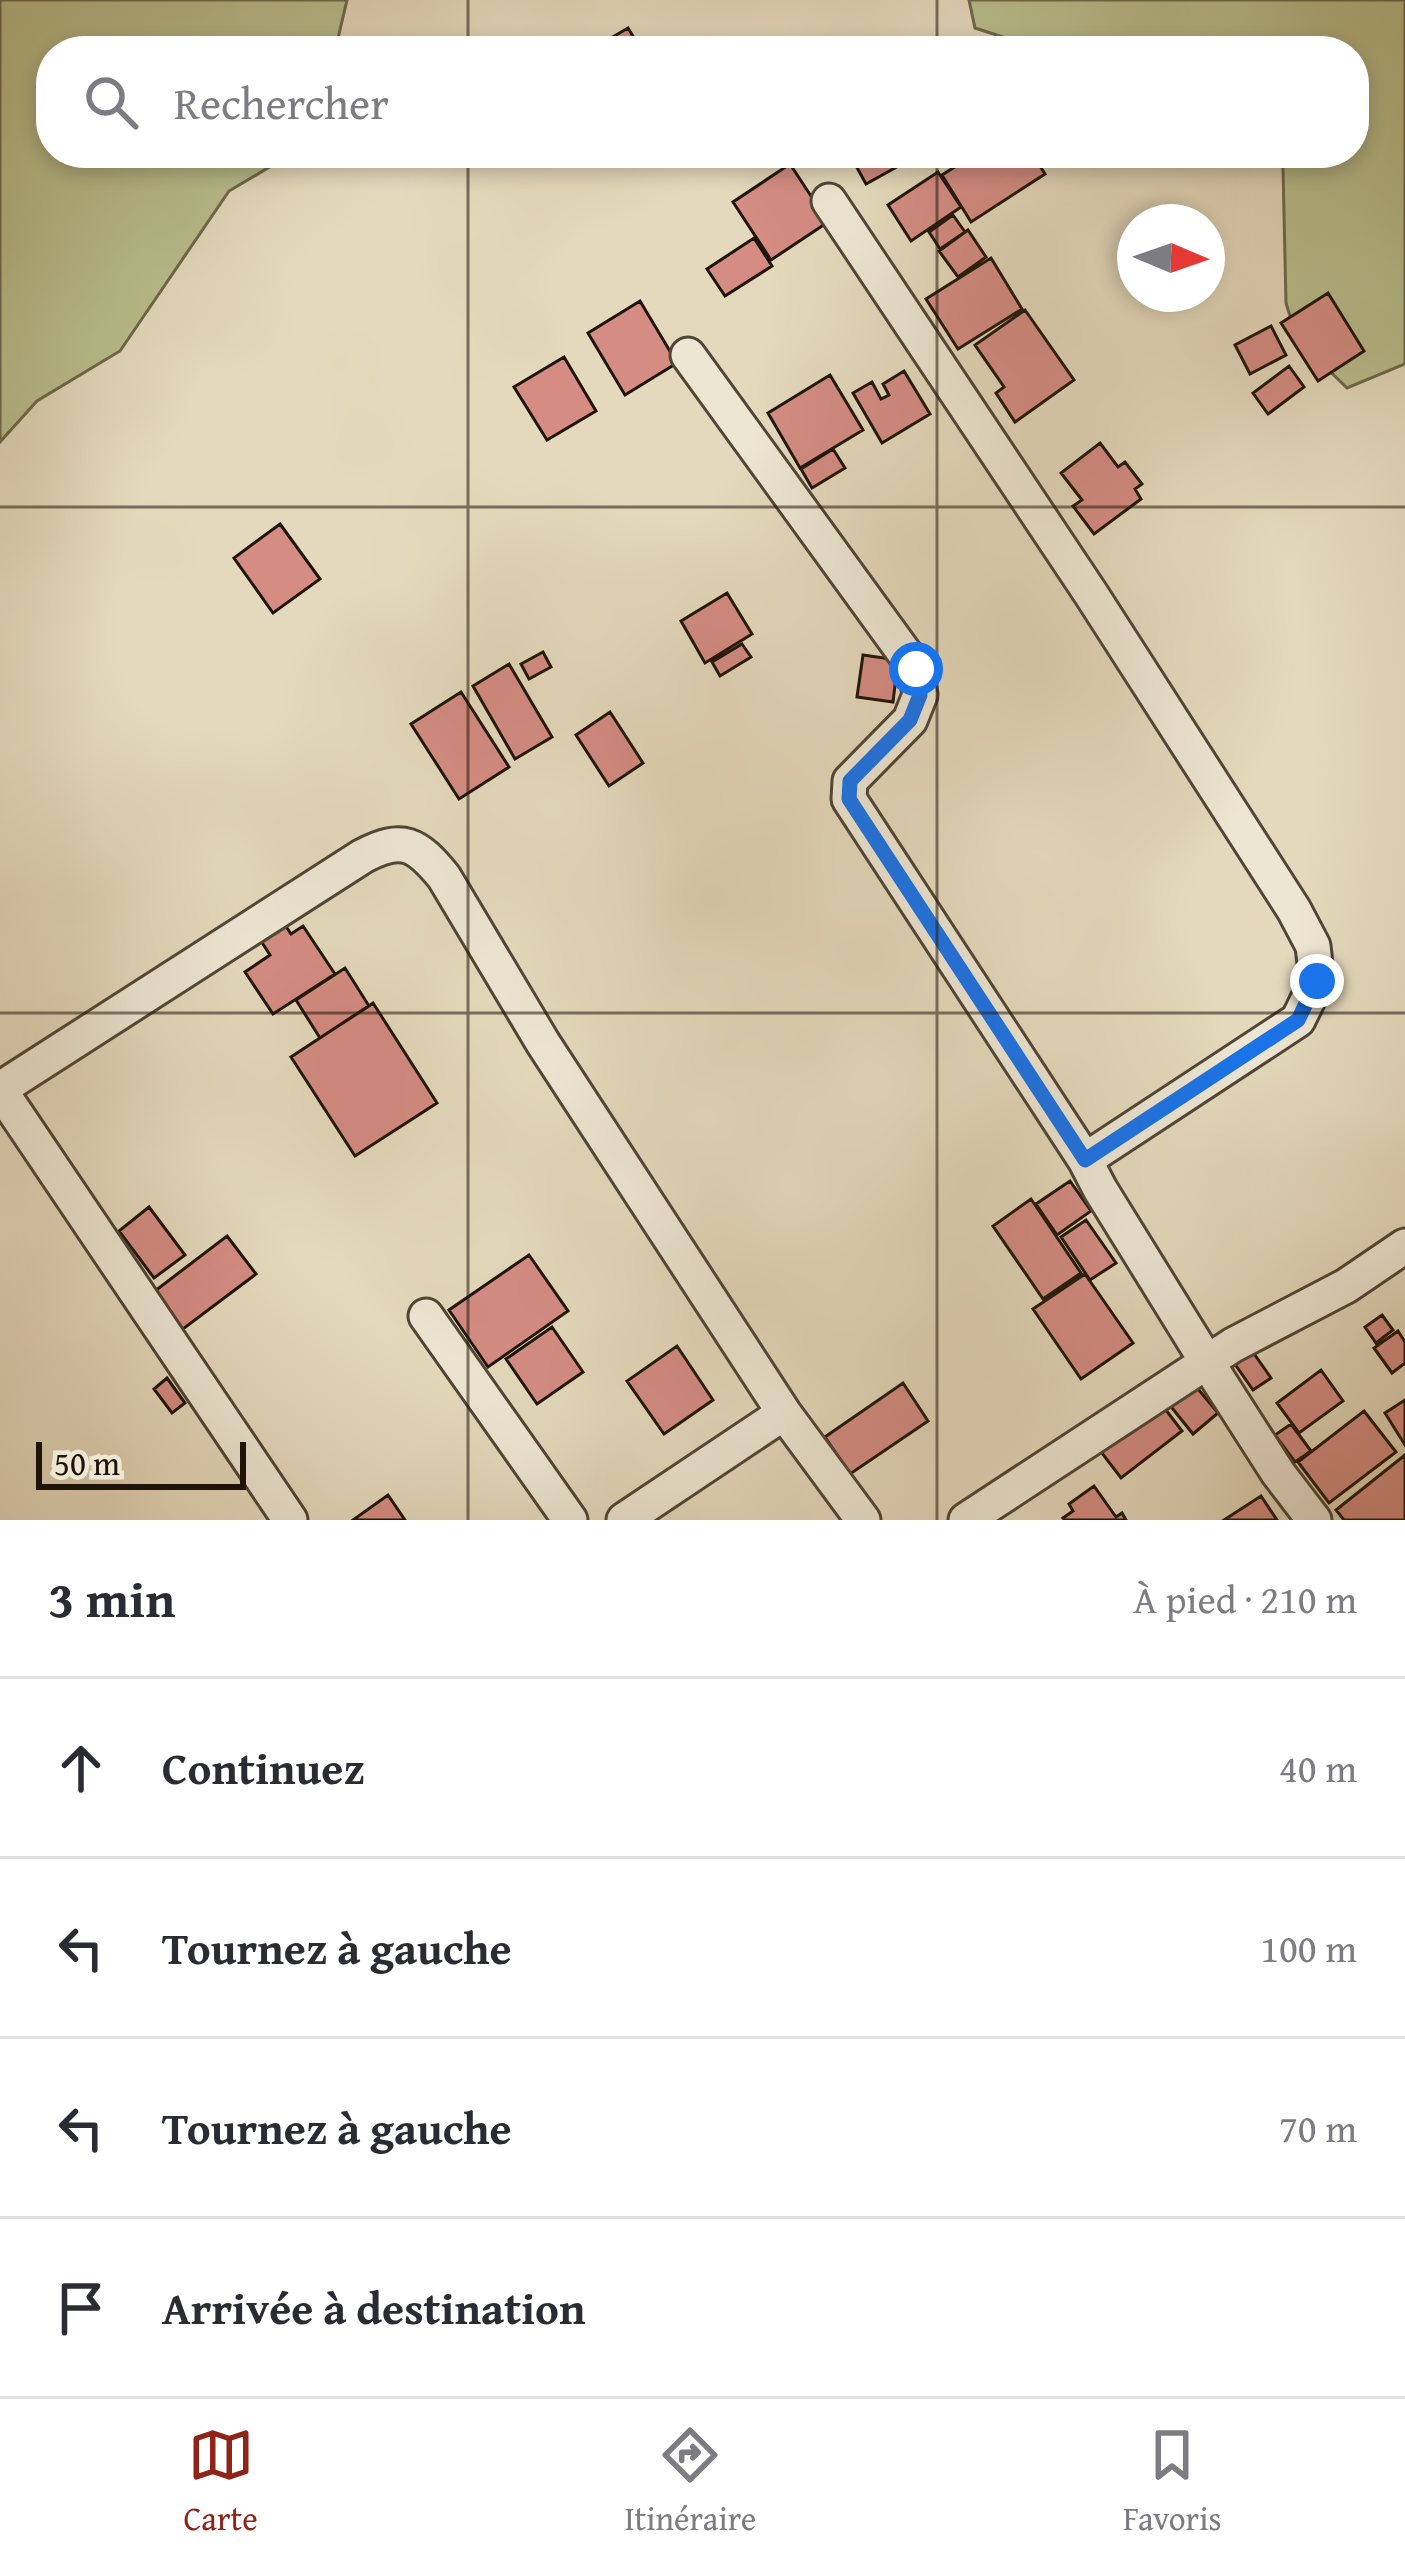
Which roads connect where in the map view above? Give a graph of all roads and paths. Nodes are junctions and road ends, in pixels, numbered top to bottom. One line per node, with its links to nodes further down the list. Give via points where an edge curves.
1 (830, 201): 4 (street, via 1313,946 1317,981 1298,1020)
2 (688, 355): 4 (street, via 916,669 920,695 910,720 850,781 849,799)
3 (0, 1090): 8 (street, via 363,856 407,844 445,877); 9 (street)
4 (1085, 1160): 7 (street)
5 (1405, 1246): 7 (street)
6 (426, 1316): 10 (street)
7 (1207, 1362): 13 (street); 14 (street)
8 (784, 1413): 11 (street); 12 (street)
9 (290, 1520)
10 (570, 1520)
11 (624, 1520)
12 (863, 1520)
13 (966, 1520)
14 (1314, 1520)

